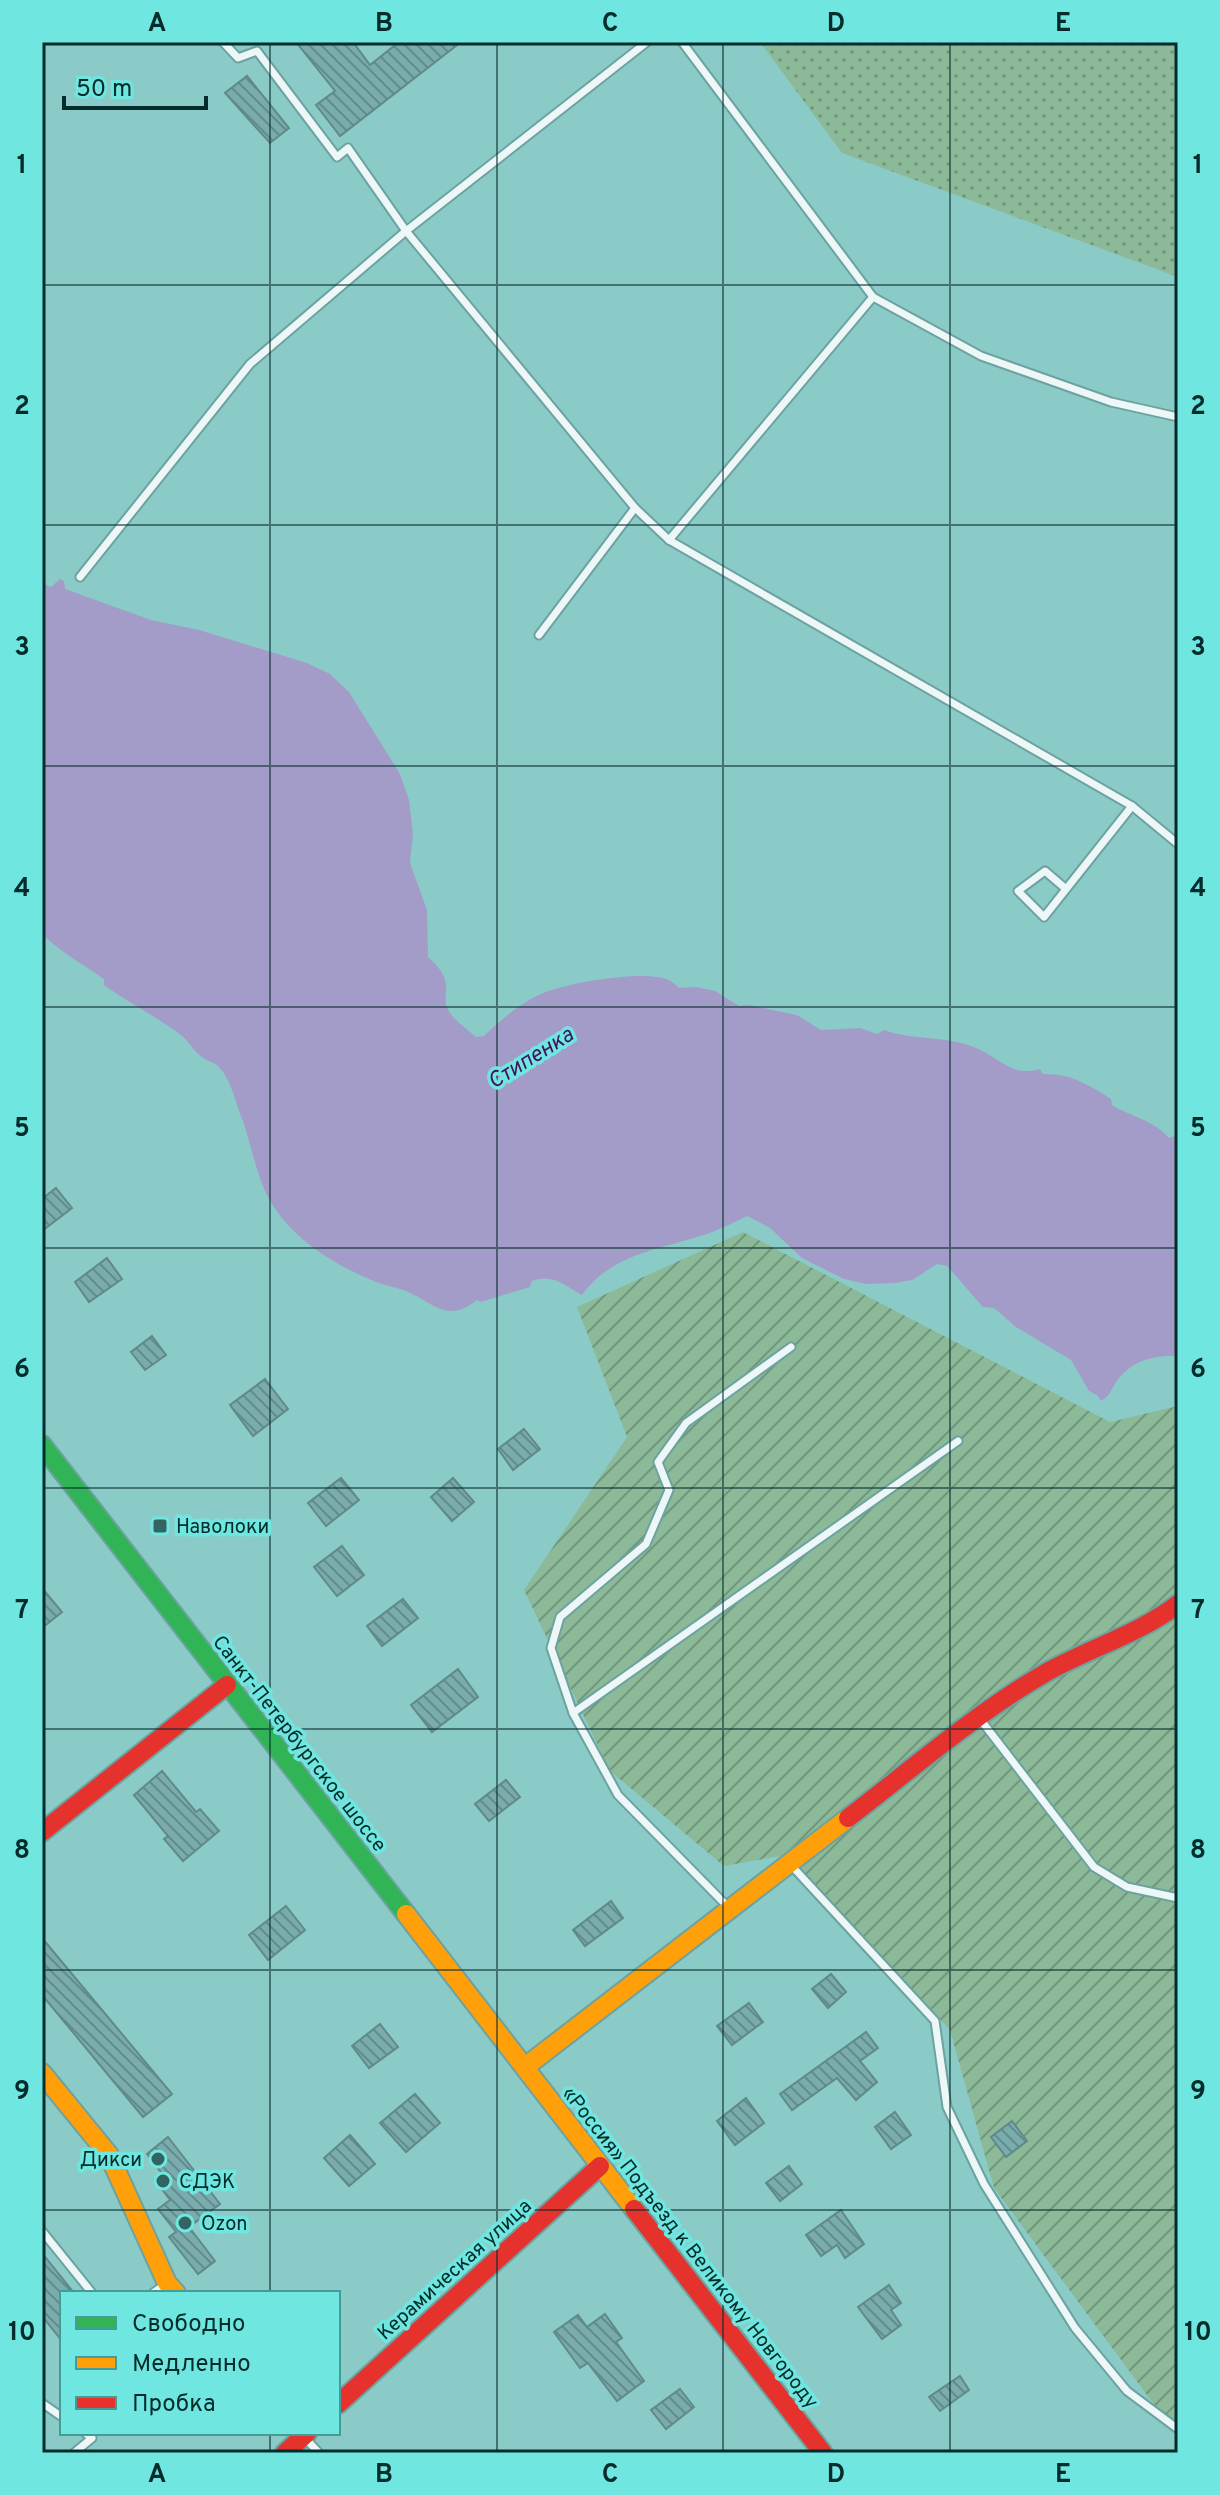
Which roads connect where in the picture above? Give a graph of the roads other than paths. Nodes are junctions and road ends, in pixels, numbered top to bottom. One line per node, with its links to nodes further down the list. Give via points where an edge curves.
1 (223, 42): 4 (lane, via 238,58 257,51 337,157 348,148)
2 (647, 42): 4 (lane)
3 (682, 42): 5 (lane)
4 (406, 231): 7 (lane); 9 (lane, via 250,364)
5 (873, 297): 6 (lane, via 981,356 1111,402); 8 (lane)
6 (1178, 417)
7 (635, 508): 8 (lane); 10 (lane)
8 (669, 540): 11 (lane)
9 (80, 577)
10 (539, 635)
11 (1132, 806): 12 (lane); 13 (lane)
12 (1178, 844)
13 (1066, 889): 13 (lane, via 1045,871 1018,891 1044,917)
14 (791, 1347): 19 (lane, via 686,1423 658,1462 669,1490 646,1544 560,1617 551,1648)
15 (958, 1441): 19 (lane)
16 (42, 1445): 18 (street, Санкт-Петербургское шоссе)
17 (1178, 1604): 20 (street, via 1160,1618 1048,1672)
18 (227, 1685): 21 (street); 25 (street, Санкт-Петербургское шоссе)
19 (573, 1713): 24 (lane, via 618,1795)
20 (978, 1718): 22 (street); 23 (lane, via 1094,1867 1127,1887)
21 (42, 1832)
22 (789, 1862): 24 (street); 34 (lane, via 935,2021 947,2107 984,2184 1075,2328 1127,2391)
23 (1178, 1898)
24 (729, 1908): 25 (street)
25 (525, 2067): 27 (street, «Россия» Подъезд к Великому Новгороду)
26 (42, 2073): 29 (street, via 109,2155)
27 (600, 2166): 31 (street, Керамическая улица); 41 (street, «Россия» Подъезд к Великому Новгороду)
28 (42, 2231): 30 (lane)
29 (166, 2290)
30 (90, 2291)
31 (340, 2402)
32 (42, 2403): 33 (lane)
33 (60, 2416)
34 (1178, 2429)
35 (88, 2435): 38 (lane, via 92,2438)
36 (304, 2435): 39 (street)
37 (306, 2435): 40 (lane)
38 (74, 2453)
39 (285, 2453)
40 (319, 2453)
41 (823, 2453)

